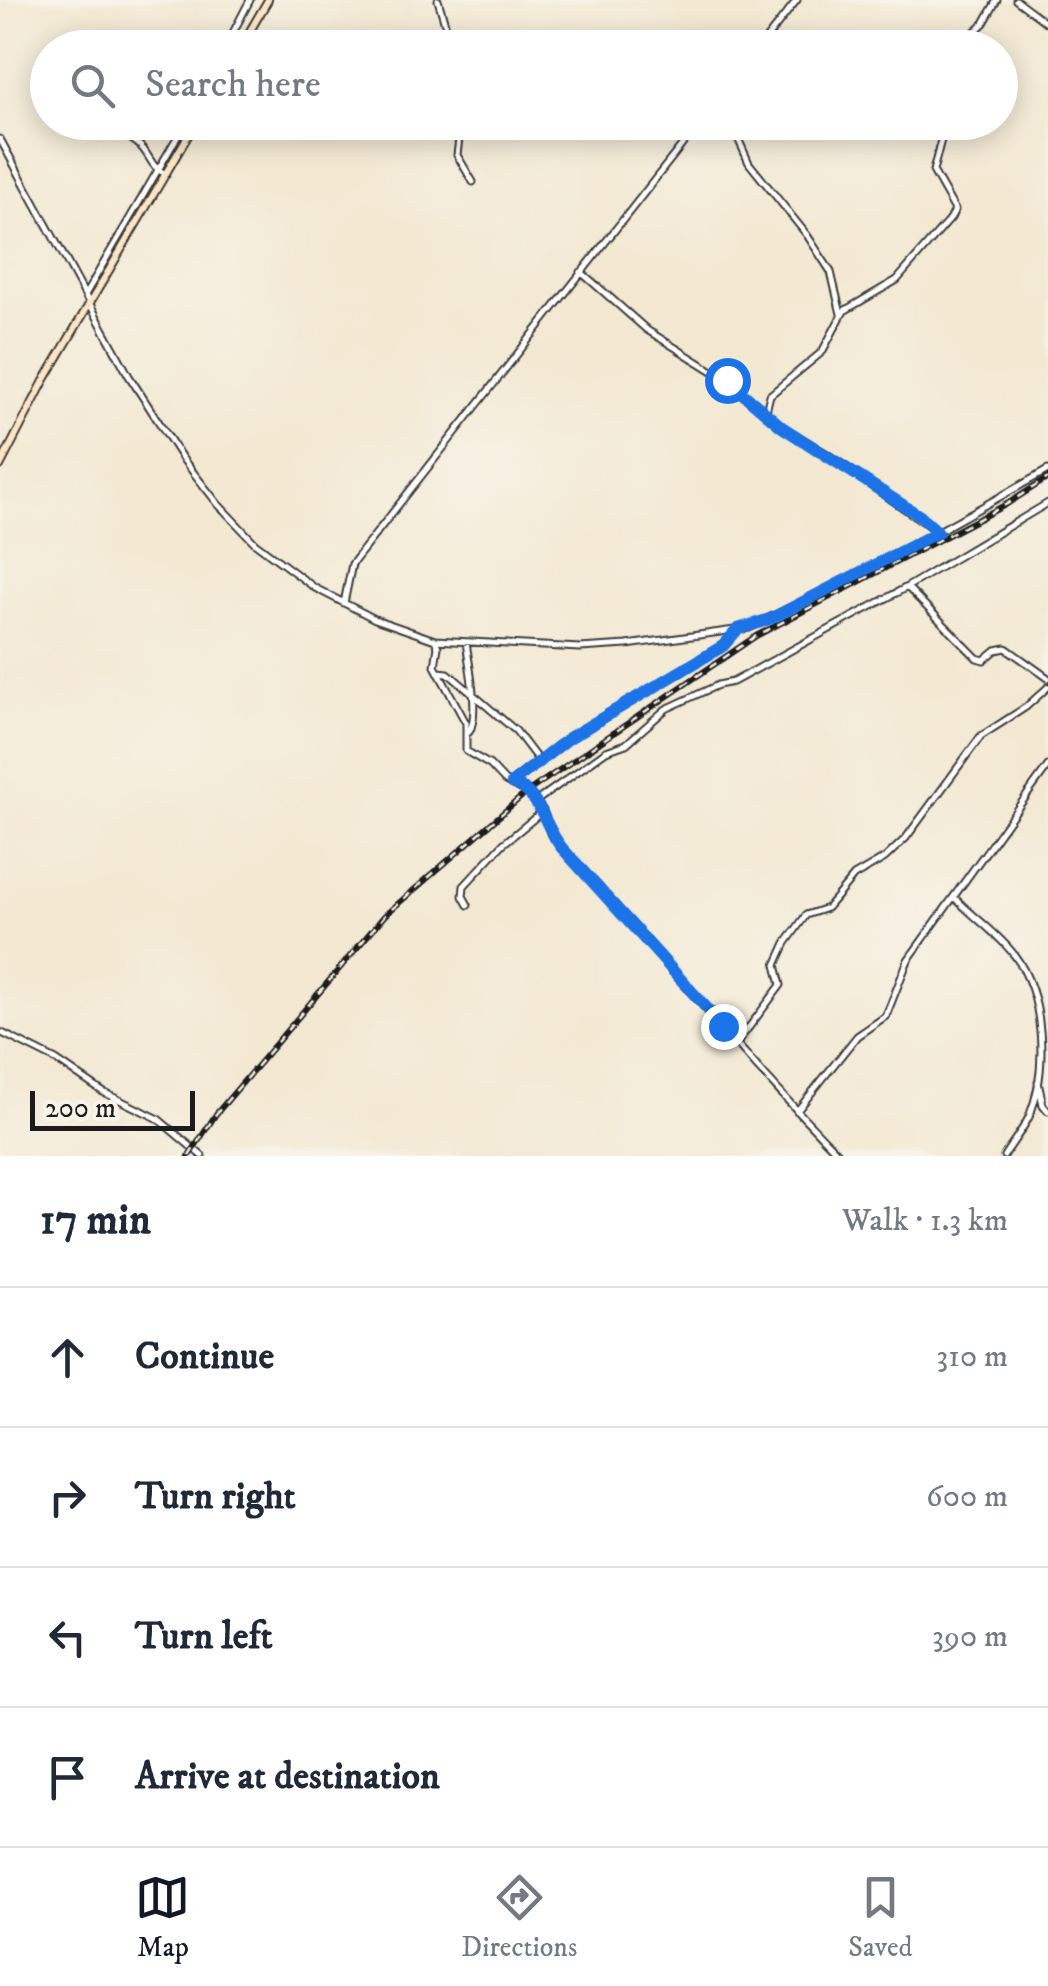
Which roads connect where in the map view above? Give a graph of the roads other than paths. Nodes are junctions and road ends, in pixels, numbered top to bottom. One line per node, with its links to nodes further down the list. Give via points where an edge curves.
1 (250, 0): 8 (street)
2 (268, 0): 9 (street)
3 (438, 0): 10 (street)
4 (797, 0): 11 (street)
5 (998, 0): 12 (street)
6 (1016, 0): 7 (street)
7 (1048, 24)
8 (234, 30)
9 (250, 30)
10 (447, 30)
11 (773, 30)
12 (976, 30)
13 (0, 139): 24 (street)
14 (128, 140): 21 (street)
15 (177, 140): 21 (street)
16 (184, 140): 21 (street)
17 (459, 140): 22 (street, via 457,156)
18 (686, 140): 23 (street)
19 (739, 140): 26 (street, via 831,272)
20 (940, 140): 26 (street, via 934,175 954,210 897,280)
21 (162, 172): 24 (street); 25 (street)
22 (473, 182)
23 (581, 272): 27 (street, via 623,312); 33 (street, via 356,558)
24 (85, 295): 25 (street)
25 (90, 305): 28 (street); 33 (street, via 169,438 218,504 284,567)
26 (842, 317): 27 (street, via 822,352 770,395)
27 (766, 411): 31 (street)
28 (0, 466)
29 (1048, 470): 31 (street)
30 (1048, 504): 32 (street)
31 (938, 532): 34 (street)
32 (907, 586): 38 (street, via 980,660 1006,648); 45 (street, via 733,682 666,709 626,744)
33 (344, 603): 35 (street)
34 (738, 629): 36 (street, via 580,648); 42 (street, via 723,646)
35 (435, 640): 36 (street); 37 (street)
36 (466, 642): 40 (street)
37 (438, 672): 40 (street); 41 (street)
38 (1048, 678)
39 (1048, 687): 50 (street, via 974,744 895,850 854,876 827,908 801,920 776,965 781,985)
40 (473, 696): 41 (street); 42 (street, via 516,731)
41 (468, 735): 44 (street, via 466,750)
42 (538, 760): 44 (street)
43 (1048, 766): 47 (street)
44 (512, 783): 45 (street)
45 (535, 802): 46 (street)
46 (543, 812): 48 (street, via 464,886); 50 (street, via 562,848)
47 (954, 897): 51 (street, via 1023,968 1044,1026); 53 (street, via 908,960 886,1016 857,1036)
48 (468, 905)
49 (0, 1032): 54 (street, via 157,1118)
50 (737, 1042): 53 (street)
51 (1038, 1082): 52 (street); 56 (street, via 1030,1115)
52 (1048, 1111)
53 (797, 1112): 55 (street)
54 (202, 1156)
55 (841, 1156)
56 (1004, 1156)

